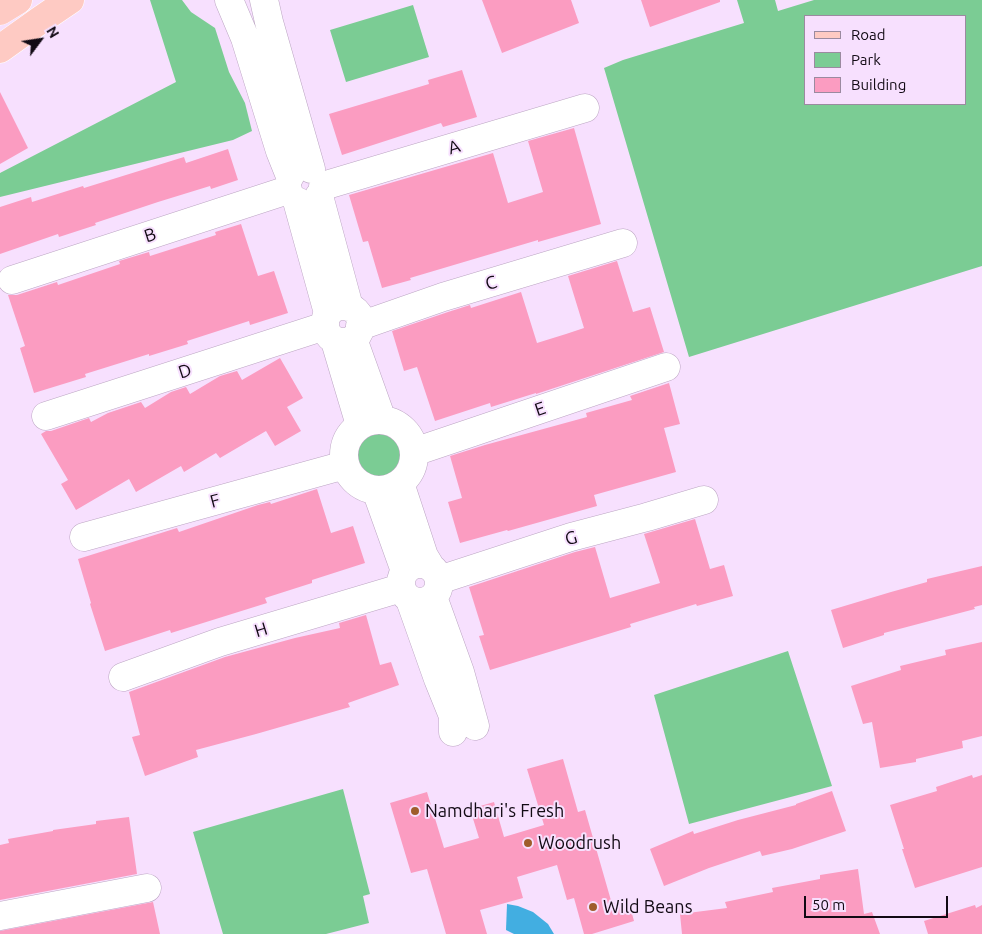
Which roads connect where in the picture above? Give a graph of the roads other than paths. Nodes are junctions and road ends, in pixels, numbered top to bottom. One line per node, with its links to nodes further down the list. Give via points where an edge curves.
1 (18, 0): 5 (main road)
2 (70, 0): 6 (main road)
3 (229, 0): 8 (street, via 246,38 280,151)
4 (264, 0): 8 (street)
5 (0, 11)
6 (0, 49)
7 (586, 108): 8 (street, A)
8 (305, 186): 10 (street, B); 11 (street)
9 (623, 243): 11 (street, C)
10 (12, 280)
11 (342, 325): 13 (street, D); 14 (street)
12 (666, 367): 15 (street, E)
13 (46, 416)
14 (371, 423): 15 (street, via 394,423 411,440); 16 (street, via 354,430 346,442)
15 (414, 452): 17 (street, via 414,461 406,477)
16 (345, 465): 17 (street, via 357,482 366,488); 19 (street, F)
17 (388, 487): 20 (street, via 424,556)
18 (704, 500): 20 (street, G)
19 (84, 537)
20 (419, 584): 21 (street, H, via 220,642); 22 (street, via 460,672)
21 (123, 677)
22 (464, 729)
23 (147, 888): 24 (street)
24 (0, 916)

